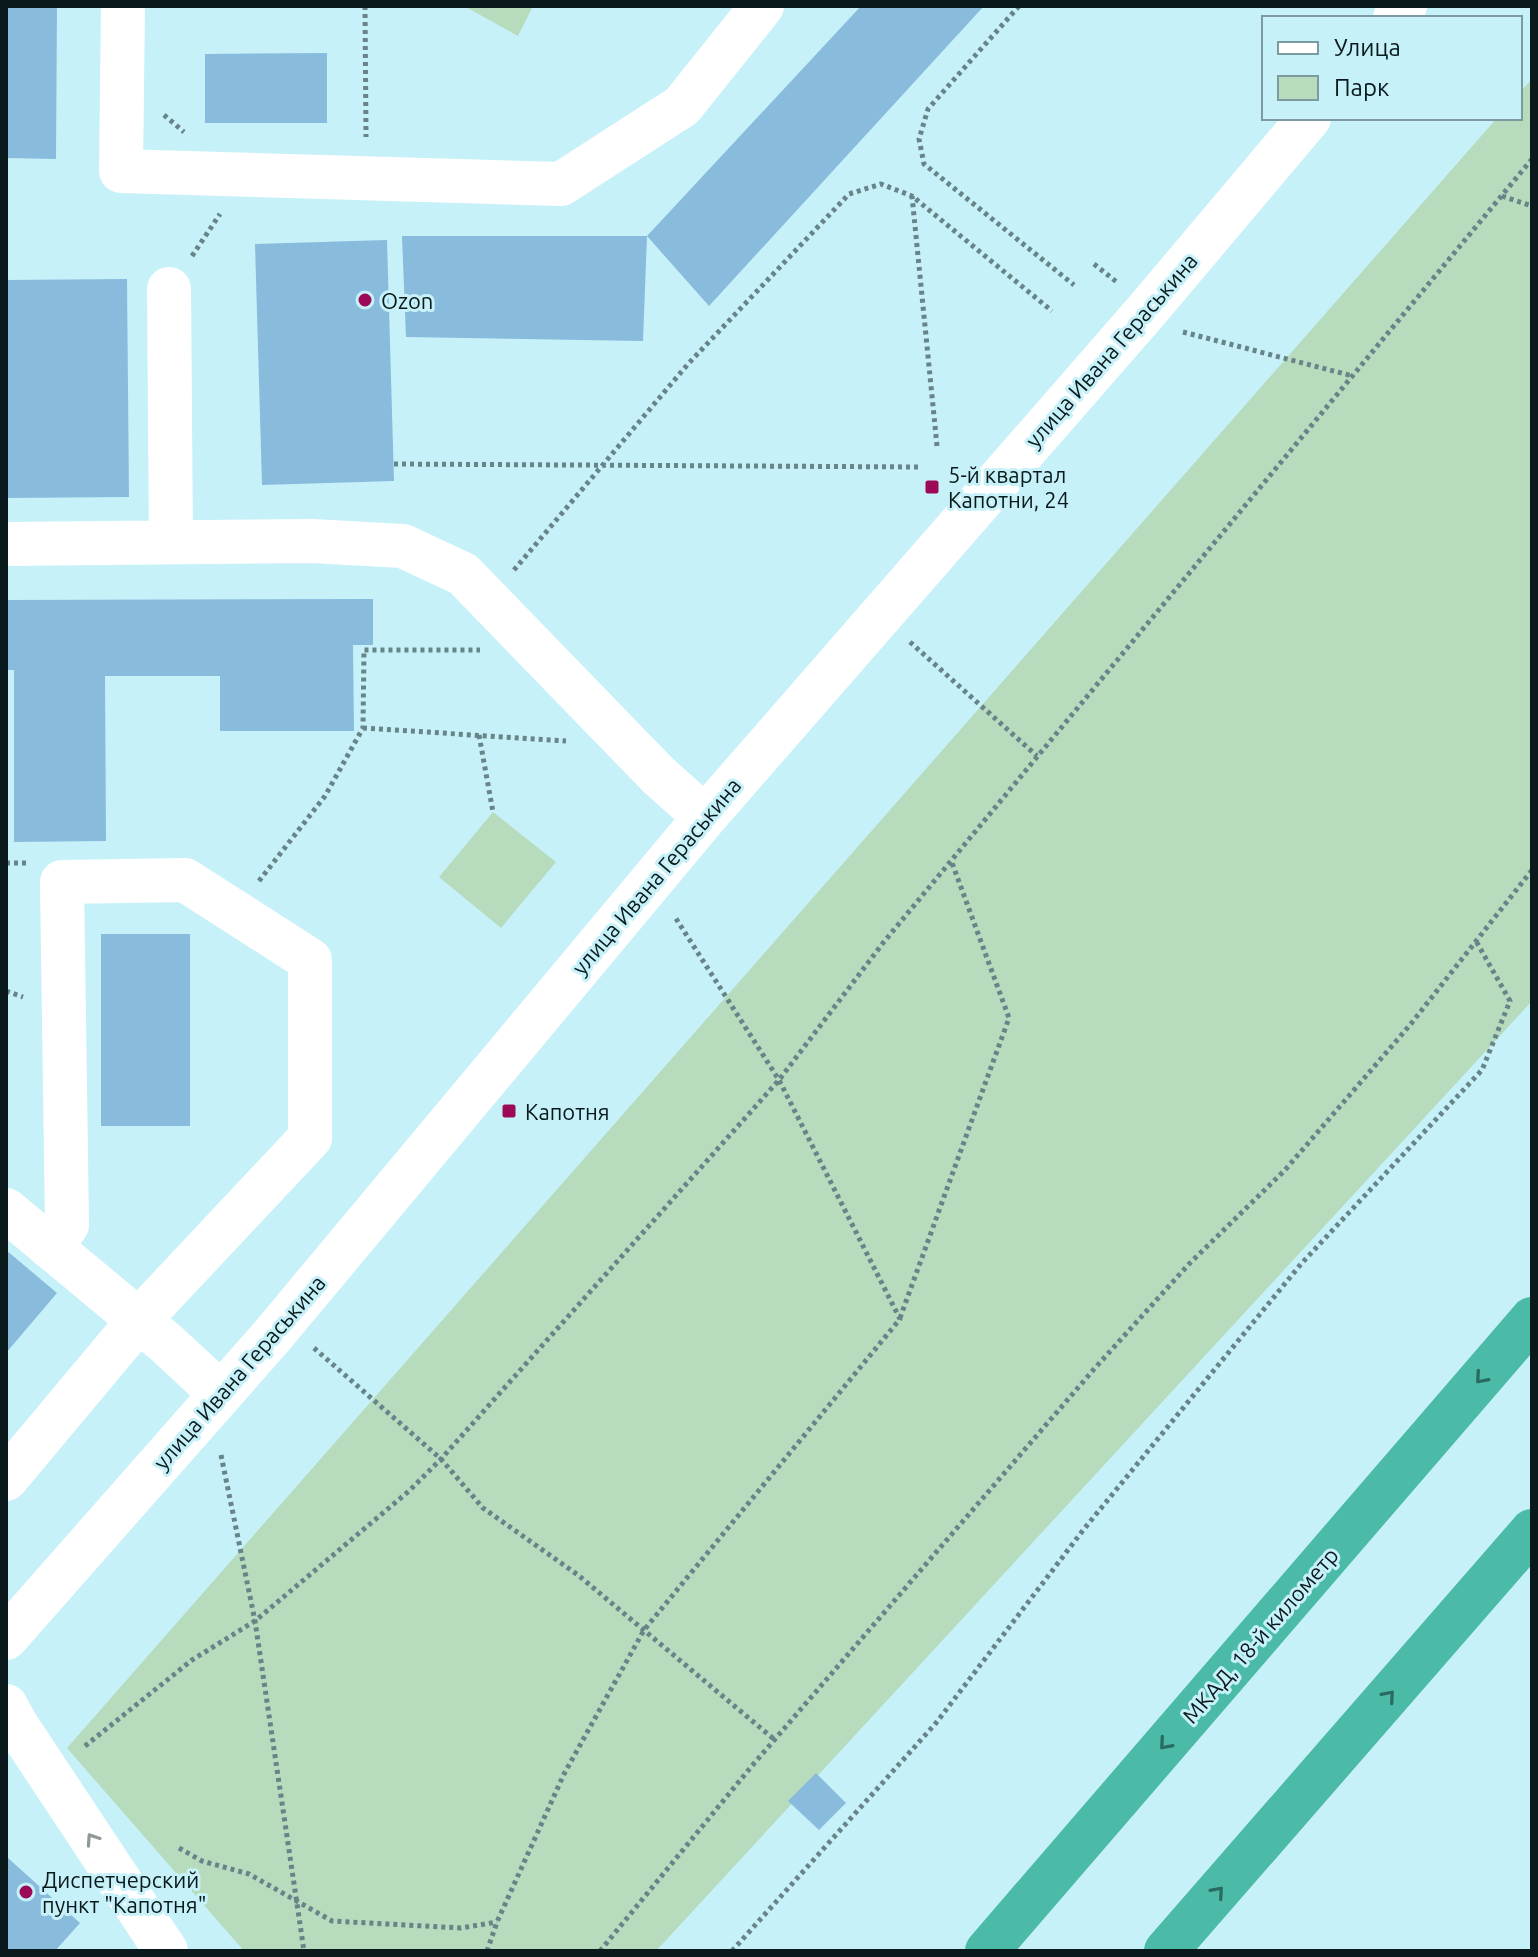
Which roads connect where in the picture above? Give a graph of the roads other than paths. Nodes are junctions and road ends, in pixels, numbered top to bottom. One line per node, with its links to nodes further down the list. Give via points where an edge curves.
1 (123, 6): 2 (street, via 121,171 561,184 682,106)
2 (762, 6)
3 (1307, 120): 7 (street, улица Ивана Гераськина)
4 (169, 289): 5 (street)
5 (171, 542): 6 (street); 7 (street, via 403,546 463,574)
6 (6, 544)
7 (705, 817): 12 (street, улица Ивана Гераськина)
8 (6, 1210): 9 (street)
9 (50, 1247): 11 (street); 11 (street, via 67,1225 62,882 185,880 310,960 310,1138)
10 (1532, 1319): 18 (highway, МКАД, 18-й километр, one-way to 18)
11 (139, 1320): 12 (street); 13 (street)
12 (221, 1394): 15 (street, улица Ивана Гераськина)
13 (6, 1479)
14 (1532, 1531): 19 (highway, one-way to 14)
15 (6, 1638)
16 (6, 1706): 17 (street, one-way to 16)
17 (166, 1951)
18 (987, 1951)
19 (1166, 1951)

